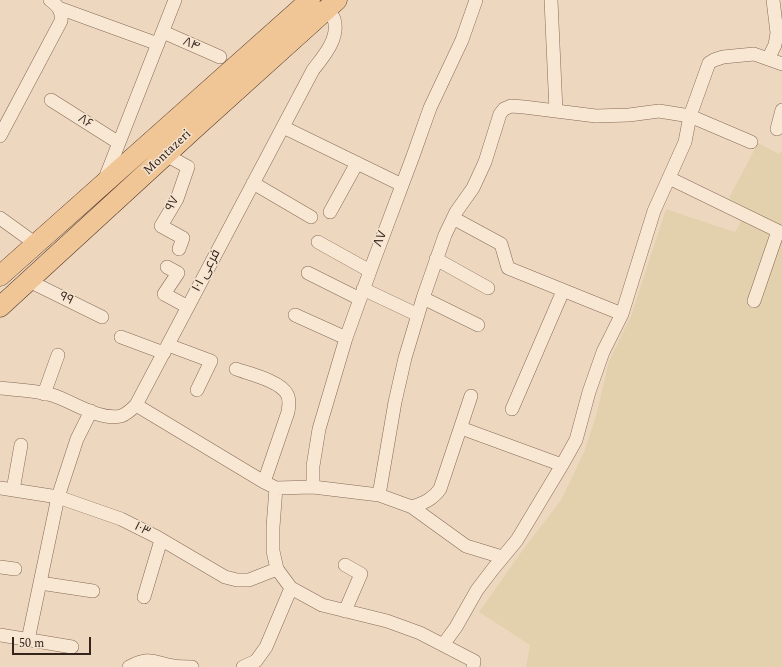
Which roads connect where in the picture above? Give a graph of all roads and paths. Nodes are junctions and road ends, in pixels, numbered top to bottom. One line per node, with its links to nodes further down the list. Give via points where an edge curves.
1 (175, 0): 8 (street)
2 (310, 0): 25 (main road, Montazeri)
3 (476, 0): 26 (street, ۸۷, via 462,40 430,108)
4 (551, 0): 14 (street)
5 (773, 0): 10 (street, via 777,33 775,45)
6 (55, 4): 8 (street, ۸۴); 18 (street, via 62,14 61,21)
7 (332, 4): 16 (street, فرعی ۱۰۱, via 335,28 333,40 313,70); 21 (main road, Montazeri)
8 (161, 38): 9 (street, ۸۴); 20 (street)
9 (220, 57)
10 (768, 58): 11 (street); 15 (street, via 754,54 723,57 709,63)
11 (782, 64)
12 (51, 100): 20 (street, ۸۶)
13 (782, 110): 17 (street)
14 (556, 111): 15 (street, via 596,116 659,111); 30 (street, via 524,106 504,109 473,188)
15 (690, 116): 19 (street); 23 (street, via 685,142)
16 (283, 127): 22 (street); 24 (street, فرعی ۱۰۱)
17 (777, 129)
18 (0, 136)
19 (751, 142)
20 (119, 143): 25 (street)
21 (166, 155): 33 (street, ۹۷, via 188,167 177,200 161,226 184,238); 39 (main road, Montazeri)
22 (358, 163): 26 (street); 27 (street)
23 (669, 178): 44 (street, via 778,231); 47 (street, via 654,211)
24 (253, 183): 28 (street); 46 (street, فرعی ۱۰۱)
25 (102, 185): 32 (main road, Montazeri)
26 (402, 185): 36 (street, ۸۷)
27 (330, 212)
28 (311, 217)
29 (0, 218): 32 (street)
30 (453, 218): 34 (street); 41 (street, via 500,244 508,268)
31 (318, 242): 36 (street)
32 (36, 244): 38 (main road, Montazeri)
33 (179, 250)
34 (436, 259): 40 (street); 43 (street)
35 (167, 267): 46 (street, via 178,273 164,294)
36 (370, 271): 42 (street, ۸۷)
37 (308, 273): 42 (street)
38 (0, 276)
39 (29, 281): 45 (main road, Montazeri); 50 (street, ۹۹)
40 (488, 288)
41 (563, 291): 47 (street); 62 (street)
42 (362, 294): 49 (street); 53 (street, ۸۷)
43 (423, 298): 49 (street); 51 (street)
44 (754, 301)
45 (0, 307)
46 (188, 307): 54 (street, فرعی ۱۰۱)
47 (622, 314): 66 (street, via 603,352 576,440)
48 (295, 315): 53 (street)
49 (418, 315): 71 (street, via 395,402)
50 (102, 316)
51 (478, 325)
52 (121, 337): 54 (street)
53 (346, 338): 68 (street, ۸۷, via 319,429 313,466)
54 (166, 349): 58 (street, via 211,362); 61 (street, فرعی ۱۰۱)
55 (58, 355): 59 (street)
56 (236, 369): 67 (street, via 274,383 287,394 288,412)
57 (0, 388): 59 (street, فرعی ۱۰۱)
58 (196, 390)
59 (44, 394): 63 (street, فرعی ۱۰۱)
60 (471, 396): 64 (street)
61 (136, 405): 63 (street, فرعی ۱۰۱, via 122,416); 67 (street)
62 (512, 409)
63 (91, 411): 72 (street, via 77,439)
64 (461, 428): 66 (street); 73 (street, via 440,489 430,500)
65 (21, 445): 70 (street)
66 (562, 465): 75 (street, via 517,540)
67 (270, 485): 68 (street); 79 (street)
68 (313, 487): 71 (street)
69 (0, 488): 70 (street, ۱۰۳)
70 (13, 490): 72 (street, ۱۰۳)
71 (379, 495): 73 (street)
72 (58, 497): 74 (street, ۱۰۳, via 121,519); 80 (street)
73 (412, 507): 75 (street, via 466,546)
74 (161, 540): 79 (street, ۱۰۳, via 225,577 237,580 249,580); 83 (street)
75 (502, 557): 87 (street, via 477,590)
76 (345, 565): 84 (street, via 361,574)
77 (0, 567): 78 (street)
78 (15, 569)
79 (277, 569): 81 (street)
80 (40, 583): 82 (street); 86 (street)
81 (291, 588): 84 (street, via 322,605); 92 (street, via 266,647 256,661)
82 (93, 592)
83 (144, 598)
84 (344, 611): 87 (street, via 387,621)
85 (0, 635): 86 (street)
86 (28, 640): 88 (street)
87 (443, 645): 93 (street, via 474,660)
88 (72, 647)
89 (174, 666): 90 (street, via 151,660); 91 (street)
90 (129, 667)
91 (192, 667)
92 (243, 667)
93 (473, 667)

